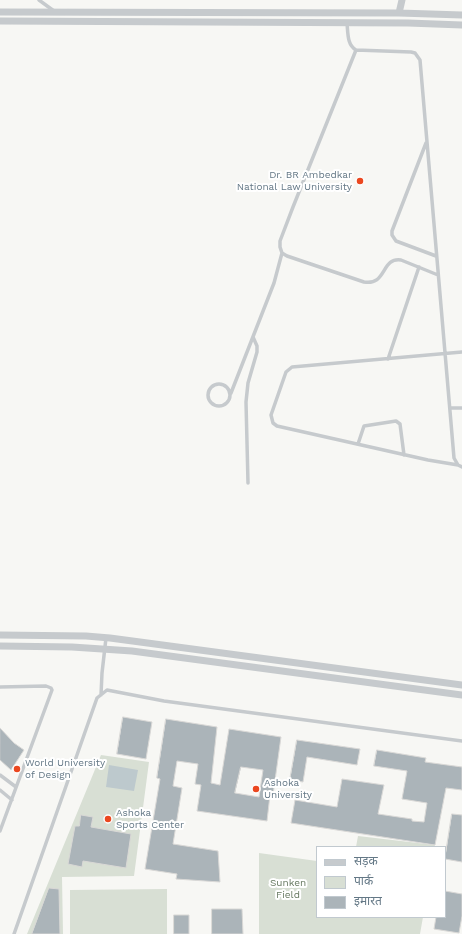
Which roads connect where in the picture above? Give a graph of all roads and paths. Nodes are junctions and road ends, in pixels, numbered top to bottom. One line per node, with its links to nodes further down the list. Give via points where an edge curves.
1 (39, 0): 4 (lane)
2 (402, 0): 6 (street)
3 (0, 12): 4 (street)
4 (56, 12): 5 (street)
5 (328, 13): 6 (street); 9 (street)
6 (399, 13): 7 (street)
7 (462, 15)
8 (0, 21): 9 (street)
9 (328, 22): 10 (street)
10 (346, 23): 11 (street, via 408,22); 12 (lane, via 350,44)
11 (462, 25)
12 (356, 50): 13 (lane, via 411,52 418,56); 14 (lane, via 280,241)
13 (426, 142): 15 (lane); 15 (lane, via 392,235 396,241)
14 (282, 252): 16 (lane, via 287,256 369,283 380,277 391,260 401,260); 18 (lane, via 274,283)
15 (436, 256): 17 (lane)
16 (420, 267): 17 (lane); 21 (lane)
17 (438, 274): 20 (lane)
18 (253, 337): 22 (lane); 28 (lane, via 257,352 248,383 246,402)
19 (462, 352): 20 (lane)
20 (445, 354): 21 (lane); 23 (lane)
21 (388, 359): 25 (lane, via 295,366 288,368 286,372 271,415 273,423)
22 (231, 393): 22 (lane, via 228,387 217,384 210,388 208,396 211,403 221,406 227,403)
23 (450, 408): 24 (lane); 27 (lane, via 454,458)
24 (462, 408)
25 (358, 444): 26 (lane); 26 (lane, via 364,426 396,422 400,424)
26 (404, 455): 27 (lane)
27 (460, 466)
28 (248, 483)
29 (0, 635): 30 (street)
30 (106, 637): 32 (lane); 33 (street)
31 (0, 646): 32 (street)
32 (104, 648): 35 (lane); 36 (street)
33 (462, 685)
34 (0, 687): 39 (lane, via 46,686 52,690)
35 (101, 695): 37 (lane, via 107,690 164,701); 43 (lane)
36 (462, 695)
37 (462, 741)
38 (0, 775): 39 (lane)
39 (16, 787): 41 (lane)
40 (0, 790): 41 (lane)
41 (12, 800): 42 (lane)
42 (0, 831)
43 (14, 934)

